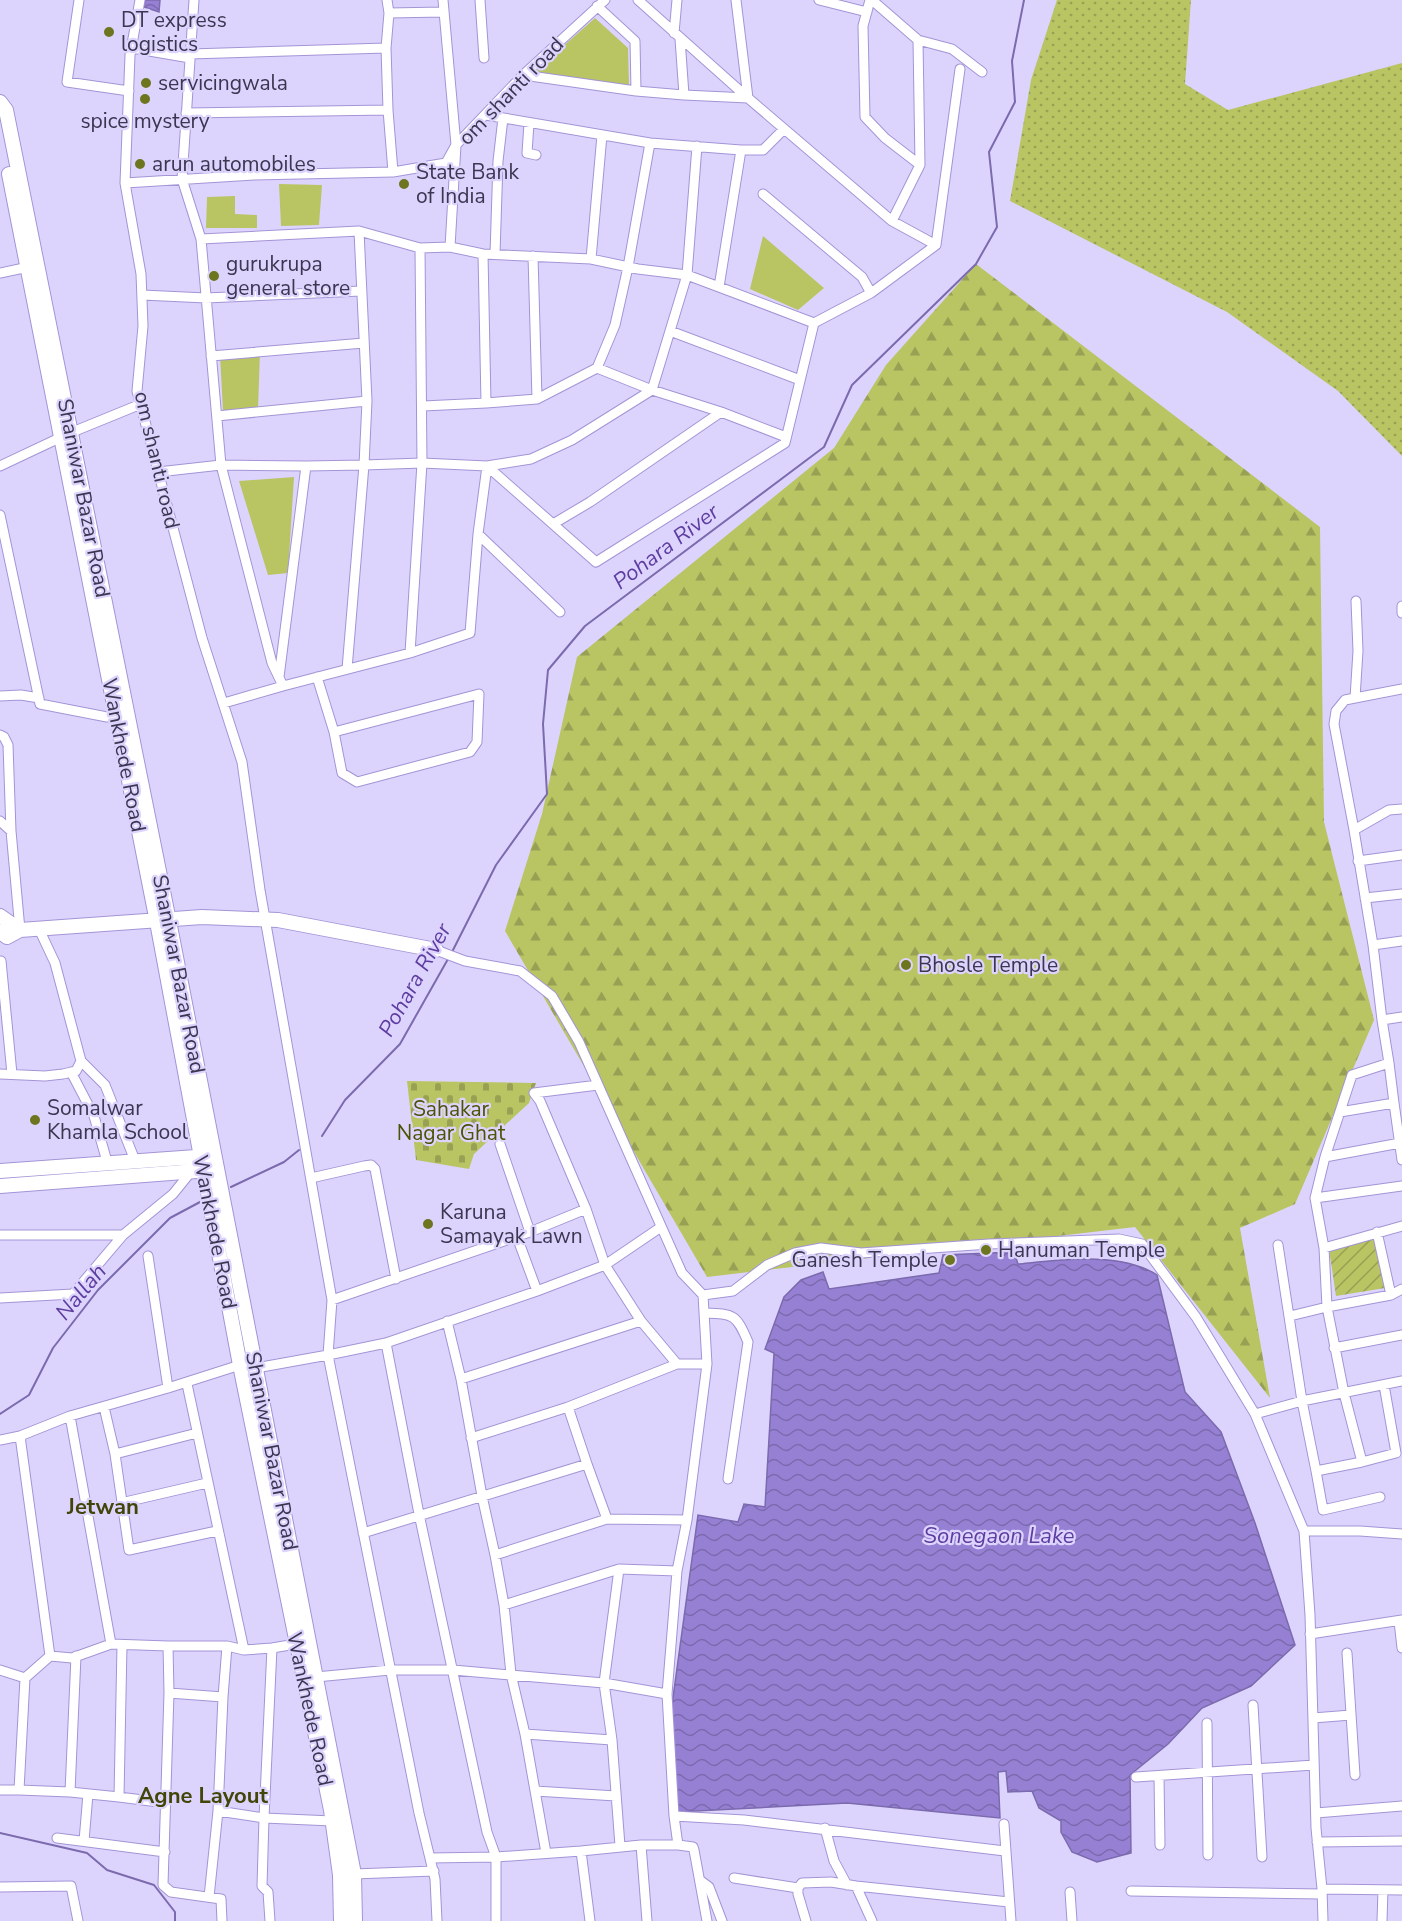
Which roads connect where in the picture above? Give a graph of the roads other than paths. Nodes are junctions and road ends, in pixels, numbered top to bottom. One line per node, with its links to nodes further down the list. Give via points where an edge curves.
1 (79, 0): 25 (street, via 67,82)
2 (140, 0): 18 (street)
3 (194, 0): 20 (street)
4 (387, 0): 15 (street)
5 (444, 0): 13 (street)
6 (480, 0): 21 (street)
7 (638, 0): 16 (street)
8 (677, 0): 16 (street)
9 (736, 0): 28 (street)
10 (819, 0): 14 (street)
11 (871, 0): 14 (street); 17 (street)
12 (601, 3): 24 (street, om shanti road); 26 (street, via 635,41)
13 (443, 12): 15 (street); 39 (street)
14 (867, 12): 43 (street, via 863,26 865,117)
15 (389, 13): 19 (street)
16 (677, 36): 27 (street); 28 (street)
17 (918, 40): 23 (street, via 952,49); 43 (street)
18 (132, 48): 20 (street); 25 (street)
19 (386, 48): 20 (street); 30 (street)
20 (190, 56): 31 (street)
21 (484, 58)
22 (960, 69): 51 (street)
23 (982, 72)
24 (523, 75): 26 (street); 32 (street, om shanti road)
25 (129, 91): 46 (street)
26 (636, 91): 27 (street)
27 (684, 95): 28 (street)
28 (748, 98): 36 (street)
29 (0, 102): 58 (main road, via 6,110)
30 (388, 110): 31 (street); 44 (street)
31 (186, 113): 45 (street)
32 (486, 115): 33 (street); 39 (street, om shanti road)
33 (503, 118): 34 (street); 55 (street)
34 (529, 123): 37 (street); 42 (street, via 527,153)
35 (0, 128): 58 (main road, Shaniwar Bazar Road)
36 (784, 129): 41 (street, via 763,150); 48 (street)
37 (602, 135): 38 (street); 57 (street)
38 (650, 143): 40 (street); 59 (street)
39 (456, 145): 44 (street, om shanti road, via 446,163); 52 (street)
40 (698, 146): 41 (street); 61 (street)
41 (741, 150): 62 (street)
42 (536, 155)
43 (920, 165): 48 (street)
44 (393, 172): 45 (street, om shanti road)
45 (182, 179): 46 (street, om shanti road); 50 (street)
46 (125, 183): 65 (street, om shanti road)
47 (763, 194): 64 (street, via 862,277)
48 (892, 220): 51 (street)
49 (358, 231): 50 (street); 53 (street); 63 (street)
50 (201, 239): 66 (street)
51 (936, 245): 64 (street)
52 (450, 247): 53 (street); 54 (street)
53 (420, 248): 78 (street)
54 (483, 254): 55 (street); 76 (street)
55 (495, 254): 56 (street)
56 (532, 256): 57 (street); 74 (street)
57 (591, 259): 59 (street)
58 (32, 266): 60 (street); 81 (main road, Shaniwar Bazar Road)
59 (628, 267): 61 (street); 71 (street, via 615,324)
60 (0, 273)
61 (687, 275): 62 (street); 68 (street)
62 (719, 287): 67 (street)
63 (361, 291): 66 (street); 69 (street)
64 (871, 293): 67 (street)
65 (142, 295): 66 (street); 77 (street, om shanti road, via 137,391)
66 (206, 298): 70 (street)
67 (814, 323): 72 (street)
68 (670, 331): 72 (street); 73 (street)
69 (364, 343): 70 (street); 75 (street)
70 (211, 356): 80 (street)
71 (597, 368): 73 (street); 74 (street)
72 (800, 380): 82 (street)
73 (652, 390): 79 (street); 88 (street, via 541,455)
74 (537, 399): 76 (street)
75 (367, 401): 80 (street); 85 (street)
76 (486, 403): 78 (street)
77 (141, 404): 81 (street); 89 (street, om shanti road)
78 (423, 406): 83 (street)
79 (721, 412): 82 (street); 91 (street)
80 (217, 416): 84 (street)
81 (66, 435): 86 (street); 107 (main road, Wankhede Road); 120 (main road, Shaniwar Bazar Road)
82 (786, 437): 91 (street, via 785,443 596,562)
83 (422, 463): 85 (street); 88 (street); 98 (street)
84 (221, 465): 87 (street); 89 (street); 101 (street, via 272,663)
85 (364, 465): 87 (street); 99 (street)
86 (0, 466)
87 (306, 466): 101 (street)
88 (487, 466): 91 (street); 92 (street)
89 (158, 472): 106 (street, om shanti road, via 202,638)
90 (0, 515): 93 (street)
91 (553, 524)
92 (478, 534): 96 (street); 98 (street, via 471,633)
93 (3, 541): 104 (street)
94 (1356, 601): 105 (street)
95 (1402, 606): 97 (street)
96 (560, 612)
97 (1402, 613)
98 (410, 652): 99 (street)
99 (347, 669): 100 (street)
100 (317, 677): 101 (street); 108 (street)
101 (281, 681): 106 (street)
102 (1402, 689): 105 (street)
103 (0, 696): 104 (street)
104 (39, 698): 107 (street, via 40,704)
105 (1355, 698): 112 (street, via 1345,700 1336,711 1334,724)
106 (224, 703): 119 (street, om shanti road, via 242,762)
107 (116, 716): 120 (main road, Wankhede Road)
108 (334, 732): 108 (street, via 368,723 479,694 477,742 470,752 357,782 342,773)
109 (0, 735): 113 (street, via 8,745)
110 (1402, 809): 112 (street, via 1389,810)
111 (0, 821): 113 (street)
112 (1354, 830): 115 (street)
113 (11, 831): 122 (street)
114 (1402, 855): 115 (street)
115 (1358, 861): 117 (street)
116 (1402, 894): 117 (street)
117 (1365, 898): 125 (street)
118 (0, 916): 122 (main road)
119 (266, 920): 120 (main road, via 202,917); 126 (main road); 146 (street, om shanti road)
120 (163, 922): 121 (main road); 144 (main road, Wankhede Road)
121 (39, 929): 122 (main road); 130 (street, via 55,963)
122 (20, 930): 123 (main road, via 7,937)
123 (0, 932)
124 (1402, 941): 125 (street)
125 (1373, 945): 129 (street)
126 (436, 950): 135 (street, via 520,971 552,996)
127 (1, 961): 134 (street)
128 (1402, 1017): 129 (street)
129 (1382, 1020): 131 (street)
130 (81, 1061): 132 (street, via 76,1071); 142 (street, via 105,1085)
131 (1389, 1063): 136 (street); 137 (street, via 1352,1075)
132 (71, 1072): 134 (street, via 45,1076); 143 (street, via 94,1116)
133 (0, 1074): 134 (street)
134 (12, 1074)
135 (598, 1085): 150 (street, via 534,1093); 152 (street)
136 (1394, 1103): 137 (street); 139 (street)
137 (1340, 1112): 140 (street)
138 (500, 1143): 153 (street)
139 (1400, 1143): 140 (street); 141 (street)
140 (1325, 1157): 149 (street)
141 (1402, 1160)
142 (136, 1163): 143 (main road); 144 (main road)
143 (108, 1165): 145 (main road)
144 (205, 1165): 147 (main road); 156 (street); 180 (main road, Wankhede Road); 181 (main road, Shaniwar Bazar Road)
145 (0, 1172)
146 (311, 1178): 162 (street, via 364,1166 375,1169); 168 (street, om shanti road)
147 (0, 1186)
148 (1402, 1186): 149 (street)
149 (1315, 1198): 159 (street)
150 (586, 1209): 153 (street); 161 (street)
151 (1402, 1226): 154 (street)
152 (661, 1227): 161 (street); 165 (street, via 682,1273)
153 (530, 1232): 157 (street)
154 (1377, 1232): 159 (street); 166 (street)
155 (0, 1235): 156 (street)
156 (123, 1235): 167 (street, via 73,1294)
157 (517, 1237): 162 (street); 164 (street)
158 (1278, 1245): 171 (street)
159 (1324, 1248): 169 (street)
160 (147, 1256): 186 (street)
161 (605, 1265): 164 (street); 173 (street)
162 (396, 1279): 168 (street)
163 (1402, 1289): 166 (street)
164 (537, 1291): 172 (street)
165 (703, 1294): 170 (street); 191 (street, via 733,1291 767,1265 795,1253 821,1248 861,1253 1119,1239 1142,1244 1196,1317)
166 (1391, 1295): 169 (street)
167 (0, 1298)
168 (332, 1300): 177 (street, om shanti road)
169 (1327, 1307): 171 (street); 176 (street)
170 (704, 1313): 179 (street); 201 (street, via 728,1314 740,1322 748,1342)
171 (1290, 1316): 188 (street)
172 (447, 1321): 175 (street); 182 (street)
173 (641, 1321): 178 (street); 182 (street)
174 (1402, 1335): 176 (street)
175 (386, 1343): 177 (street); 206 (street)
176 (1334, 1348): 187 (street)
177 (328, 1355): 181 (street); 211 (street, om shanti road)
178 (677, 1364): 179 (street); 190 (street)
179 (706, 1364): 208 (street)
180 (240, 1365): 184 (street); 219 (main road, Wankhede Road)
181 (256, 1368): 219 (main road, Shaniwar Bazar Road)
182 (461, 1379): 195 (street)
183 (1402, 1381): 185 (street)
184 (187, 1384): 186 (street); 193 (street)
185 (1384, 1385): 187 (street); 198 (street, via 1395,1454)
186 (168, 1389): 189 (street)
187 (1344, 1393): 188 (street); 198 (street)
188 (1302, 1401): 191 (street); 200 (street)
189 (104, 1407): 192 (street); 197 (street)
190 (568, 1407): 195 (street); 199 (street)
191 (1255, 1414): 210 (street)
192 (70, 1416): 194 (street); 220 (street)
193 (197, 1433): 197 (street); 202 (street)
194 (20, 1436): 196 (street); 228 (street)
195 (471, 1438): 203 (street)
196 (0, 1440)
197 (114, 1454): 205 (street)
198 (1362, 1462): 200 (street)
199 (587, 1464): 203 (street); 207 (street)
200 (1316, 1471): 204 (street, via 1323,1510)
201 (728, 1479)
202 (207, 1483): 205 (street); 209 (street)
203 (482, 1496): 206 (street); 213 (street)
204 (1380, 1497)
205 (122, 1503): 209 (street, via 129,1550)
206 (419, 1514): 211 (street); 232 (street)
207 (607, 1519): 208 (street); 213 (street)
208 (687, 1520): 215 (street)
209 (217, 1531): 226 (street)
210 (1304, 1531): 212 (street); 218 (street)
211 (363, 1533): 231 (street, om shanti road)
212 (1402, 1534)
213 (495, 1555): 216 (street)
214 (619, 1569): 215 (street); 216 (street); 236 (street)
215 (677, 1571): 238 (street)
216 (504, 1605): 233 (street)
217 (1400, 1621): 218 (street); 225 (street)
218 (1310, 1634): 242 (street)
219 (303, 1643): 224 (street); 234 (main road, Shaniwar Bazar Road); 265 (main road, Wankhede Road)
220 (111, 1644): 221 (street); 229 (street)
221 (122, 1645): 222 (street); 258 (street)
222 (168, 1646): 223 (street); 237 (street)
223 (227, 1646): 226 (street); 239 (street)
224 (272, 1648): 226 (street); 264 (street)
225 (1402, 1648)
226 (244, 1650)
227 (1347, 1653): 241 (street)
228 (50, 1656): 229 (street); 235 (street)
229 (76, 1656): 255 (street)
230 (0, 1670): 235 (street)
231 (390, 1670): 232 (street); 234 (street); 283 (street, om shanti road)
232 (453, 1670): 233 (street); 281 (street, via 487,1832)
233 (511, 1674): 236 (street); 244 (street)
234 (316, 1677): 285 (main road, Shaniwar Bazar Road)
235 (25, 1678): 253 (street)
236 (604, 1683): 238 (street); 245 (street)
237 (169, 1693): 239 (street); 259 (street)
238 (668, 1694): 263 (street)
239 (223, 1697): 261 (street)
240 (1253, 1705): 247 (street)
241 (1351, 1715): 242 (street); 249 (street)
242 (1313, 1718): 246 (street)
243 (1207, 1724): 248 (street)
244 (525, 1734): 245 (street); 254 (street)
245 (612, 1740): 257 (street)
246 (1314, 1765): 247 (street); 262 (street)
247 (1257, 1769): 248 (street); 282 (street)
248 (1207, 1773): 250 (street); 280 (street)
249 (1355, 1775)
250 (1159, 1776): 251 (street); 274 (street)
251 (1136, 1778)
252 (0, 1790): 253 (street)
253 (19, 1790): 255 (street)
254 (535, 1791): 257 (street); 279 (street)
255 (69, 1792): 256 (street)
256 (88, 1794): 258 (street); 269 (street)
257 (616, 1796): 275 (street)
258 (119, 1797): 259 (street)
259 (166, 1803): 278 (street)
260 (1402, 1806): 262 (street)
261 (218, 1811): 264 (street); 296 (street)
262 (1316, 1813): 271 (street)
263 (674, 1816): 267 (street); 273 (street)
264 (264, 1818): 265 (street); 300 (street, via 262,1886 268,1892)
265 (332, 1821): 301 (main road, Wankhede Road)
266 (1004, 1824): 277 (street)
267 (825, 1828): 277 (street); 288 (street, via 834,1861)
268 (57, 1838): 269 (street)
269 (84, 1840): 278 (street)
270 (1402, 1840): 271 (street)
271 (1317, 1842): 294 (street)
272 (641, 1845): 273 (street); 275 (street); 306 (street)
273 (678, 1845): 287 (street, via 693,1847)
274 (1160, 1845)
275 (620, 1846): 276 (street)
276 (581, 1851): 279 (street); 305 (street)
277 (1005, 1851): 297 (street)
278 (165, 1852): 296 (street, via 167,1890)
279 (546, 1853): 281 (street)
280 (1208, 1855)
281 (496, 1857): 283 (street); 304 (street)
282 (1262, 1857)
283 (430, 1858): 284 (street, om shanti road)
284 (434, 1871): 285 (street); 303 (street, om shanti road)
285 (354, 1874): 302 (main road, Shaniwar Bazar Road)
286 (734, 1878): 290 (street)
287 (701, 1881): 307 (street); 308 (street, via 710,1887)
288 (851, 1885): 290 (street, via 802,1883); 297 (street); 310 (street)
289 (0, 1887): 298 (street, via 71,1886)
290 (798, 1888): 309 (street)
291 (1383, 1890): 292 (street); 294 (street); 314 (street)
292 (1402, 1890)
293 (1131, 1891): 294 (street)
294 (1322, 1891): 313 (street)
295 (1070, 1892): 312 (street)
296 (209, 1898): 299 (street, via 221,1899)
297 (1009, 1902): 311 (street)
298 (78, 1921)
299 (222, 1921)
300 (270, 1921)
301 (342, 1921)
302 (355, 1921)
303 (438, 1921)
304 (496, 1921)
305 (590, 1921)
306 (647, 1921)
307 (707, 1921)
308 (722, 1921)
309 (806, 1921)
310 (872, 1921)
311 (1011, 1921)
312 (1072, 1921)
313 (1323, 1921)
314 (1382, 1921)

